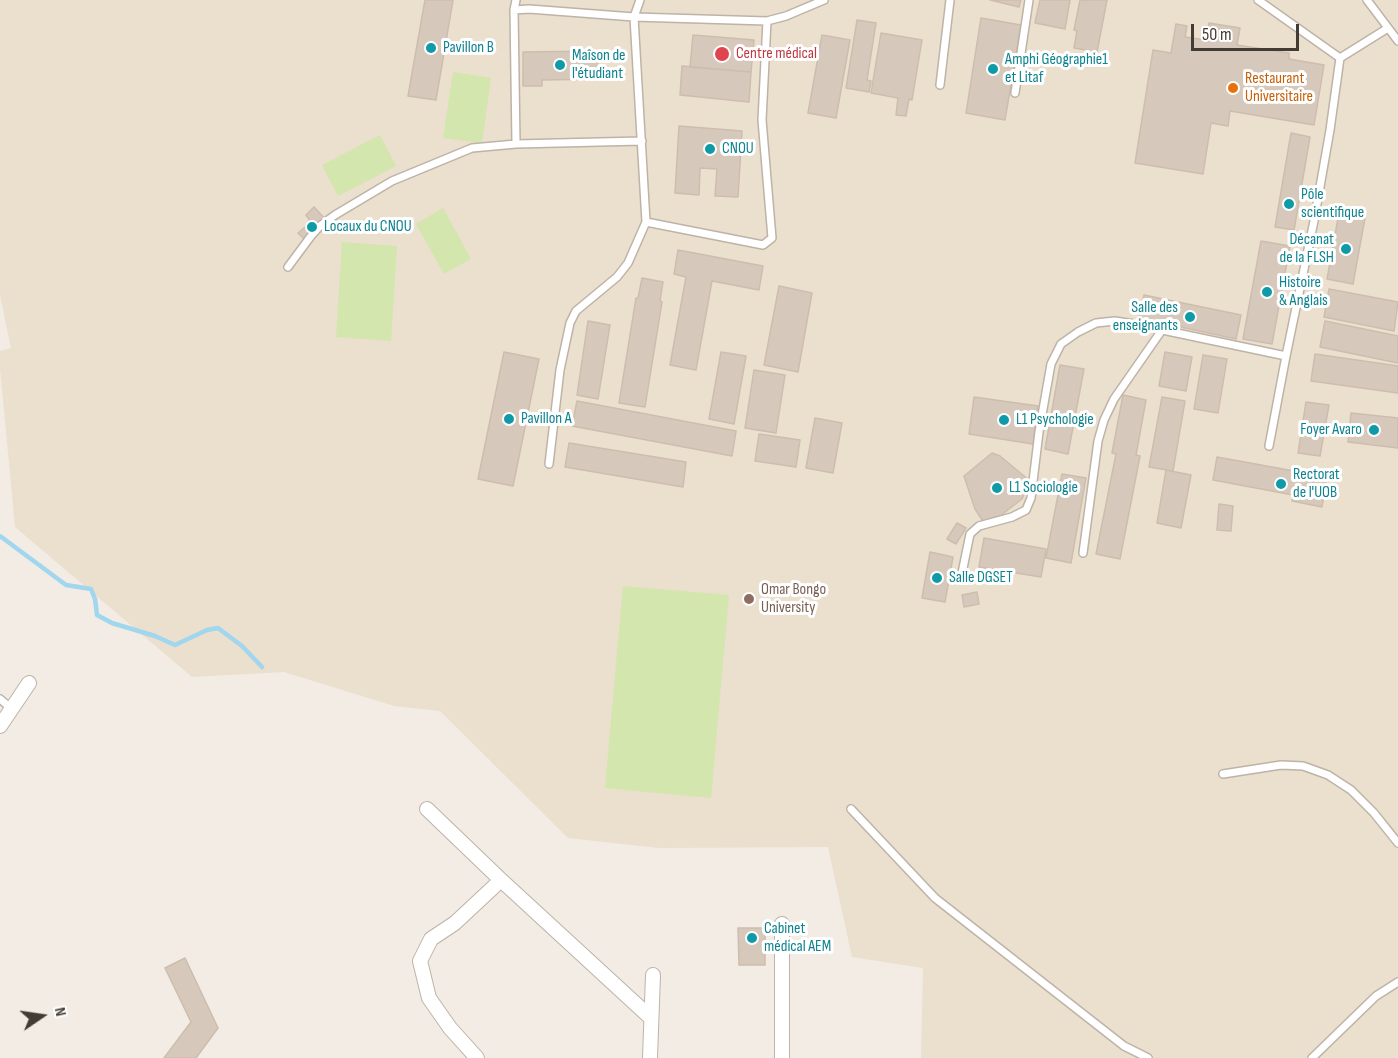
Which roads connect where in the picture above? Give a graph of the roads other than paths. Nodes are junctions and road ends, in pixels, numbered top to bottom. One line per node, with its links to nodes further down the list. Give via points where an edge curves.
1 (516, 0): 8 (lane)
2 (640, 0): 9 (lane)
3 (824, 0): 10 (lane)
4 (950, 0): 14 (lane)
5 (1029, 0): 15 (lane)
6 (1258, 0): 13 (lane)
7 (1367, 0): 11 (lane)
8 (514, 10): 9 (lane); 17 (lane)
9 (634, 17): 10 (lane); 16 (lane)
10 (767, 21): 18 (lane, via 762,120 772,238 763,245)
11 (1388, 28): 12 (lane); 13 (lane)
12 (1398, 41)
13 (1340, 58): 21 (lane, via 1314,220)
14 (940, 85)
15 (1015, 93)
16 (642, 141): 17 (lane); 18 (lane)
17 (516, 144): 19 (lane, via 472,148 380,188 321,225)
18 (646, 222): 23 (lane, via 617,277 576,311 570,323)
19 (288, 267)
20 (1162, 330): 21 (lane); 24 (lane, via 1126,380 1104,420); 25 (lane, via 1114,321 1096,323 1061,344 1051,364 1026,510 1012,518 979,526 970,534)
21 (1286, 356): 22 (lane)
22 (1269, 446)
23 (549, 464)
24 (1083, 553)
25 (961, 578)
26 (29, 683): 28 (street)
27 (0, 699): 28 (lane)
28 (12, 709): 29 (street)
29 (0, 726)
30 (1223, 774): 33 (lane, via 1281,765 1303,766 1328,775 1351,790)
31 (427, 809): 34 (street)
32 (851, 809): 42 (lane, via 935,898 1124,1046)
33 (1398, 843)
34 (501, 880): 38 (street); 39 (street, via 455,923 431,939 420,961 429,998)
35 (782, 924): 41 (street)
36 (653, 975): 38 (street)
37 (1398, 982): 43 (lane, via 1376,996)
38 (651, 1018): 40 (street)
39 (477, 1058)
40 (650, 1058)
41 (782, 1058)
42 (1148, 1058)
43 (1312, 1058)

